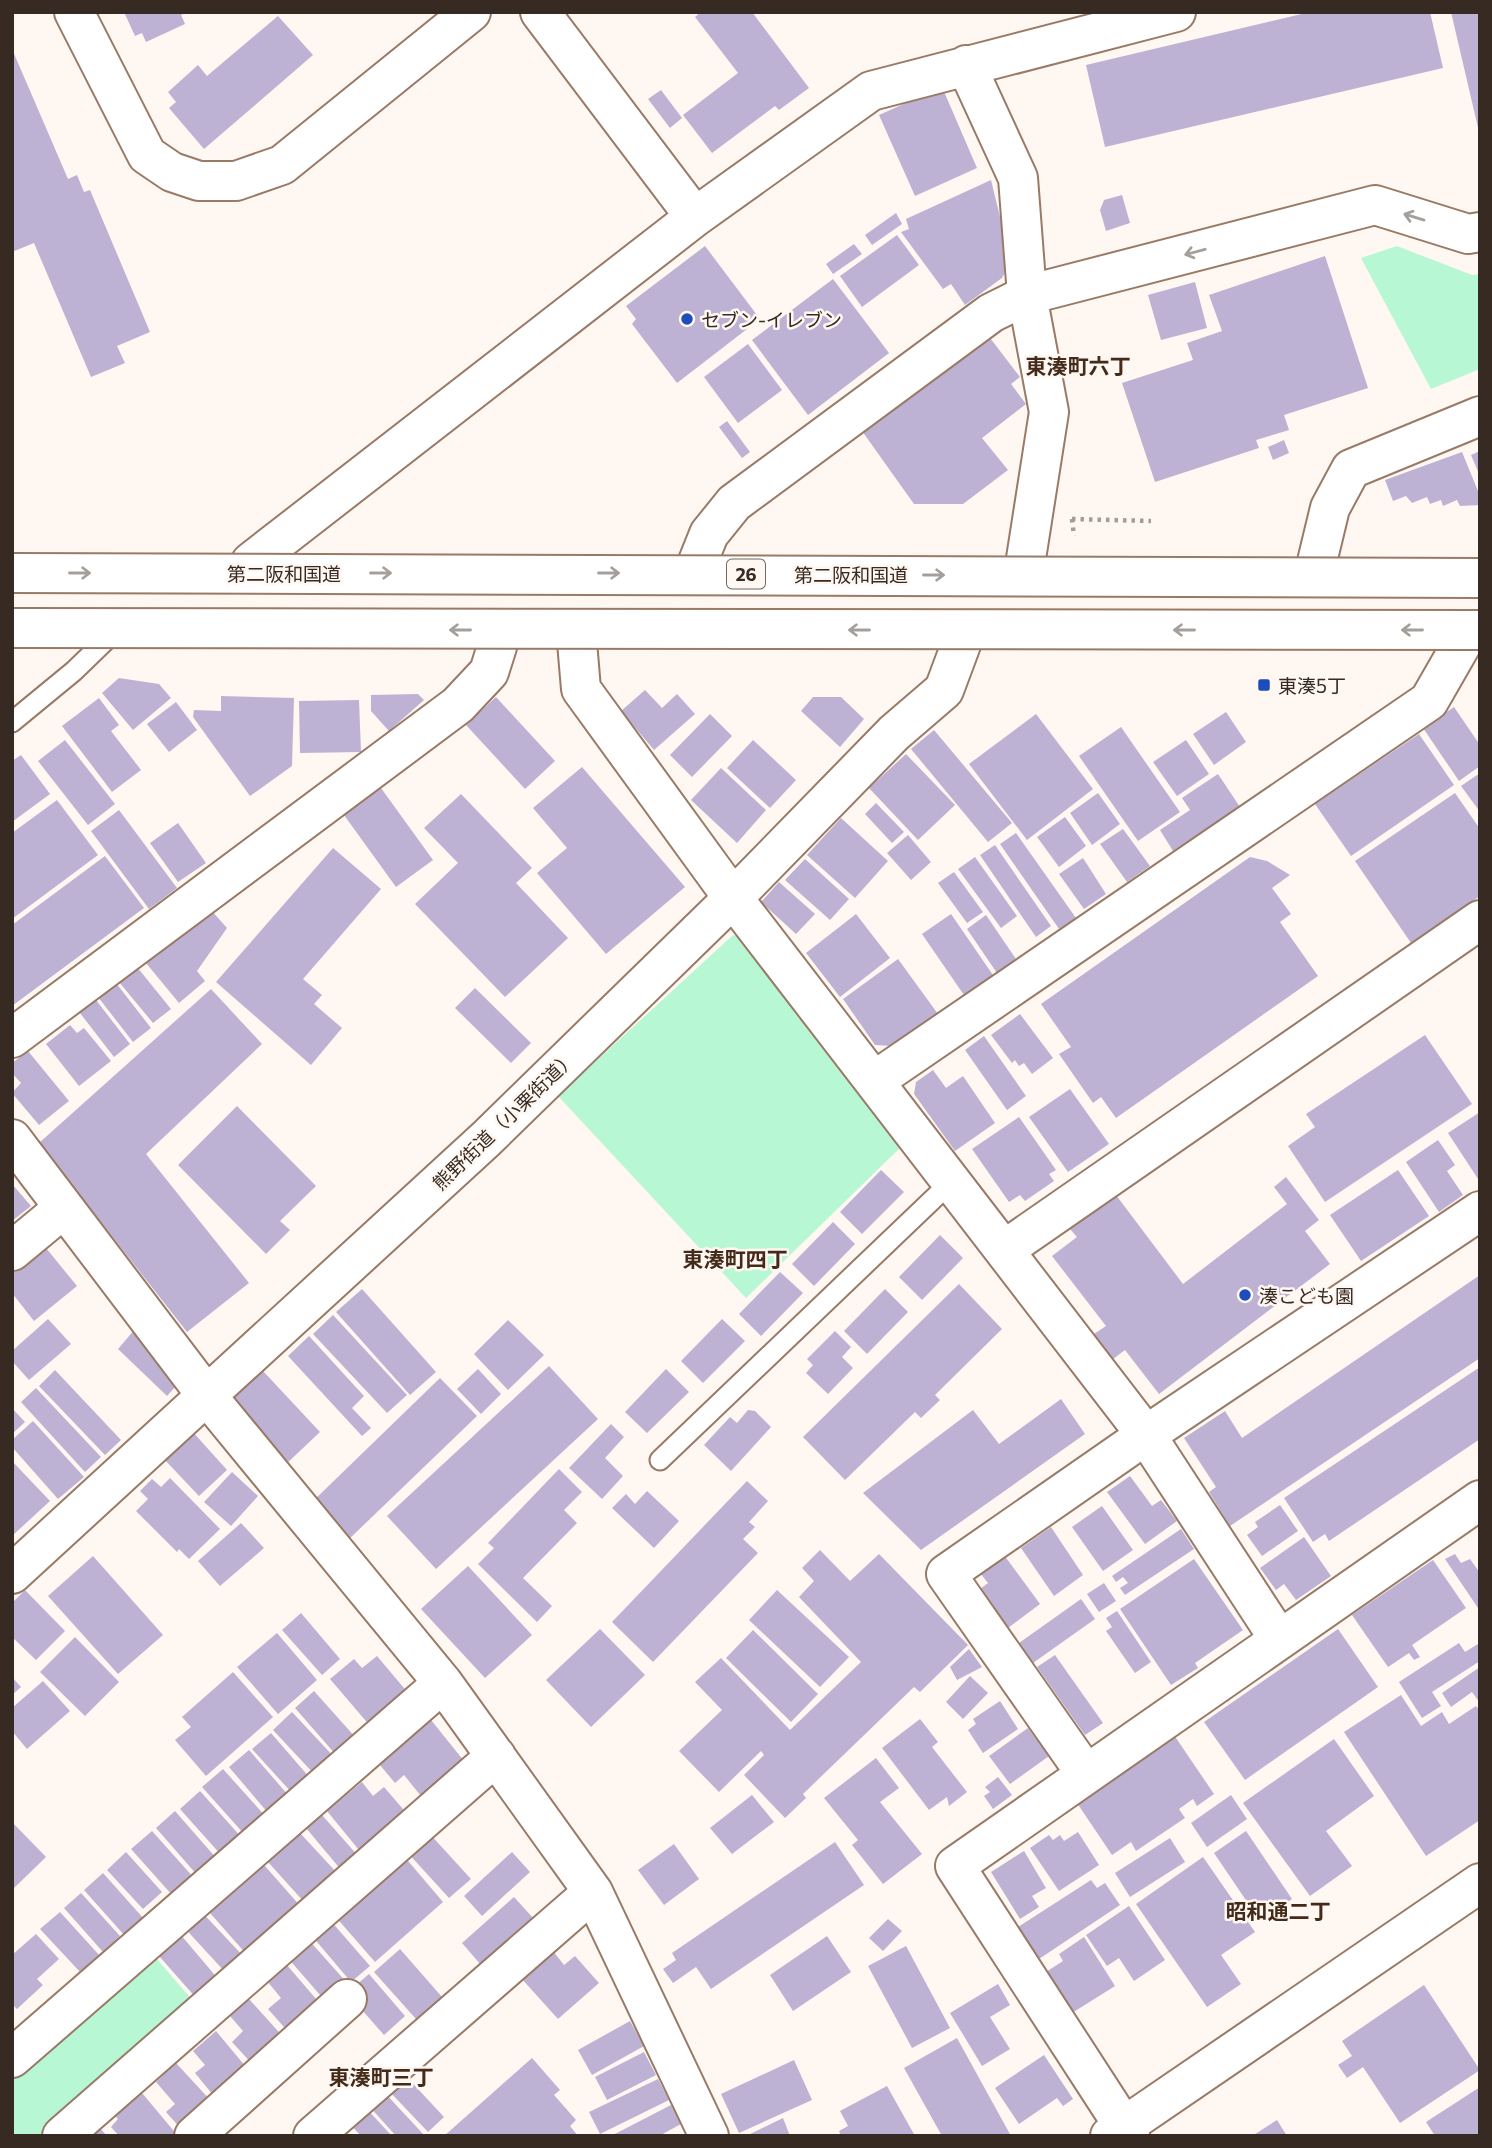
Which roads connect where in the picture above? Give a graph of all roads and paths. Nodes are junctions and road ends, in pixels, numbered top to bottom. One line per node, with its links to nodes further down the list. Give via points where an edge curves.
1 (74, 12): 2 (main road, via 147,155 172,172 199,181 236,181 282,164)
2 (471, 12)
3 (540, 12): 6 (main road)
4 (1176, 12): 5 (main road)
5 (966, 65): 6 (main road, via 871,91); 8 (main road, via 1018,178)
6 (695, 218): 12 (main road)
7 (1480, 232): 8 (main road, one-way to 8, via 1468,234 1375,205)
8 (1027, 295): 13 (main road, via 992,313 734,503 709,534); 14 (main road, via 1049,412)
9 (1480, 416): 15 (main road, via 1351,469 1330,508)
10 (1072, 519): 11 (path)
11 (1151, 521)
12 (251, 562)
13 (697, 564)
14 (1025, 565)
15 (1316, 566)
16 (12, 573): 17 (main road, 第二阪和国道 / 26, one-way to 17, bridge)
17 (1480, 578)
18 (12, 628): 19 (main road, one-way to 18, bridge)
19 (1472, 635): 28 (main road, via 1429,701)
20 (500, 637): 27 (main road, via 489,672 458,705)
21 (107, 639): 24 (lane)
22 (963, 639): 25 (main road, 熊野街道（小栗街道）, via 944,690 894,733)
23 (577, 642): 25 (main road, via 581,689)
24 (12, 722)
25 (733, 898): 28 (main road); 35 (main road, 熊野街道（小栗街道）, via 486,1139)
26 (1480, 920): 33 (main road)
27 (12, 1038)
28 (874, 1081): 30 (main road)
29 (12, 1139): 31 (main road)
30 (951, 1182): 33 (main road); 37 (lane)
31 (64, 1208): 34 (main road); 35 (main road)
32 (1480, 1211): 36 (main road)
33 (1004, 1250): 36 (main road)
34 (12, 1251)
35 (207, 1396): 39 (main road, 熊野街道（小栗街道）); 41 (main road)
36 (1146, 1435): 40 (main road); 43 (main road, via 946,1574)
37 (660, 1460)
38 (1477, 1509): 40 (main road)
39 (12, 1574)
40 (1279, 1639): 43 (main road)
41 (443, 1683): 42 (main road); 47 (main road)
42 (496, 1756): 45 (main road); 49 (main road)
43 (1086, 1774): 48 (main road, via 955,1866)
44 (1480, 1883): 48 (main road)
45 (593, 1892): 51 (main road); 52 (main road)
46 (347, 1999): 50 (main road)
47 (12, 2059)
48 (1122, 2133)
49 (62, 2136)
50 (194, 2136)
51 (313, 2136)
52 (709, 2136)

